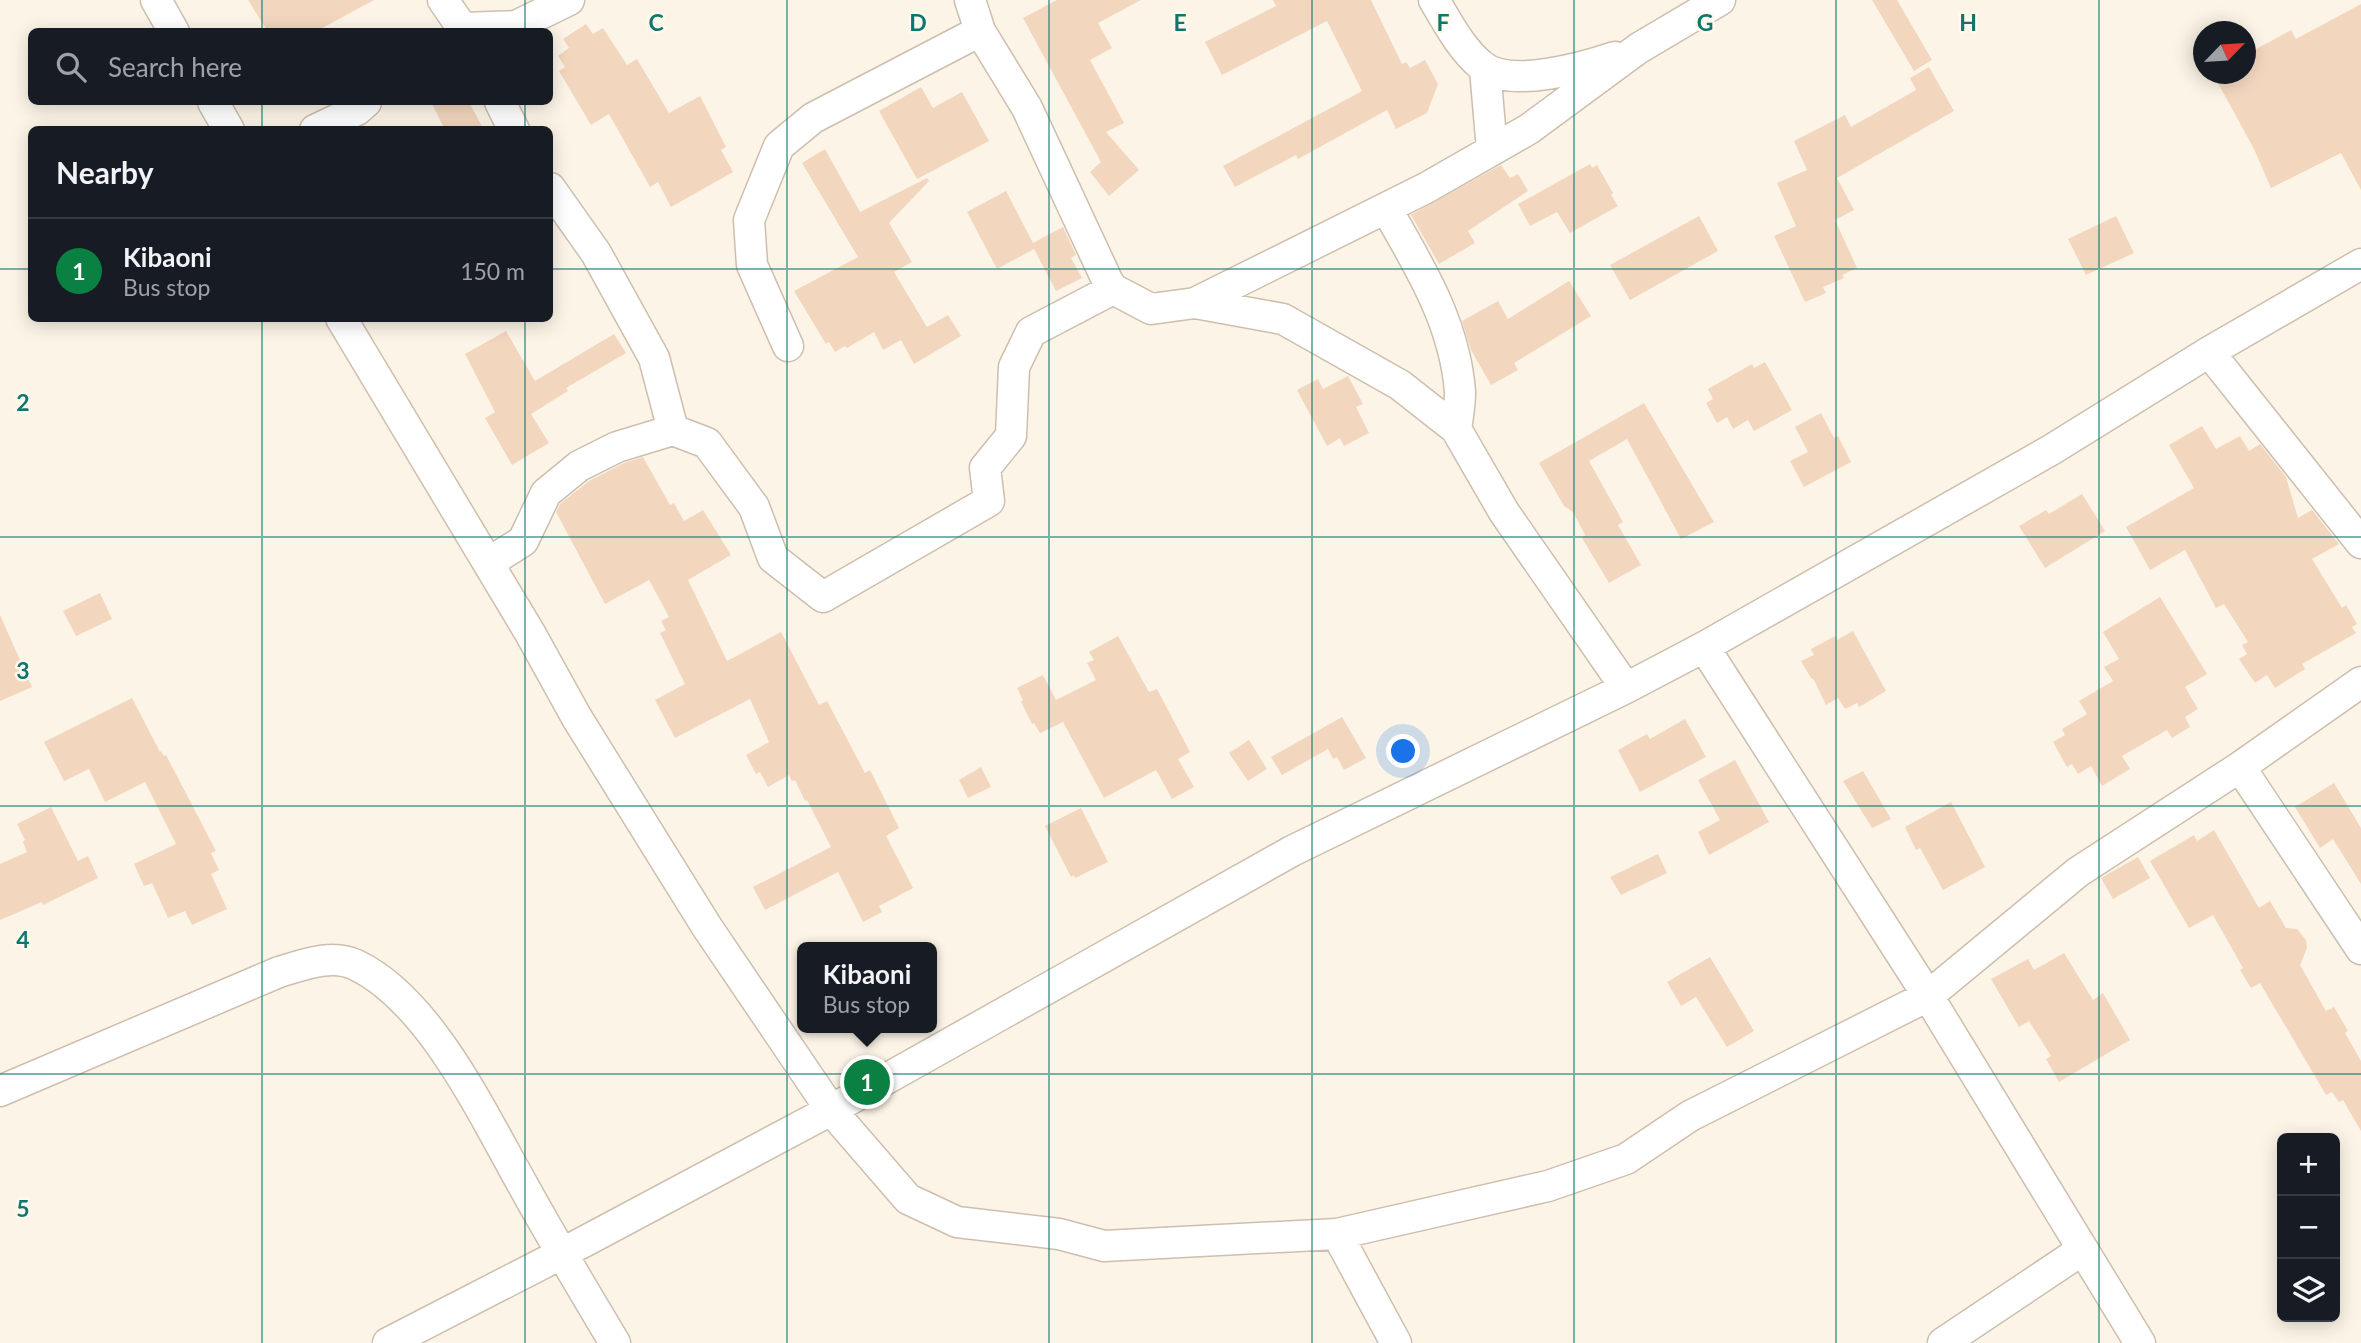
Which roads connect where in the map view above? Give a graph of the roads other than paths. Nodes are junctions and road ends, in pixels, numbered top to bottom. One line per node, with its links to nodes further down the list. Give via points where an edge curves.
1 (156, 0): 7 (street)
2 (443, 0): 8 (street)
3 (569, 0): 9 (street, via 516,26)
4 (970, 0): 10 (street)
5 (1434, 0): 12 (street, via 1459,41)
6 (1720, 0): 11 (street)
7 (172, 28)
8 (462, 28)
9 (490, 28)
10 (980, 31): 23 (street, via 1027,108); 26 (street, via 813,118 779,146 749,220 752,265)
11 (1639, 48): 12 (street, via 1588,66 1535,76); 19 (street, via 1555,112)
12 (1485, 69): 19 (street)
13 (215, 105): 16 (street)
14 (363, 105): 17 (street)
15 (502, 105): 18 (street)
16 (227, 126)
17 (323, 126)
18 (512, 126)
19 (1492, 150): 21 (street)
20 (553, 192): 29 (street, via 596,253 654,358)
21 (1386, 208): 24 (street); 28 (street, via 1445,320 1460,395)
22 (2361, 264): 27 (street)
23 (1113, 289): 24 (street, via 1151,309); 29 (street, via 1031,332 1014,367 1012,436 985,468 989,501 823,597 773,558 754,507 707,443)
24 (1195, 303): 28 (street, via 1283,319 1400,385)
25 (343, 322): 31 (street)
26 (788, 346)
27 (2209, 352): 30 (street); 32 (street, via 2051,450)
28 (1456, 429): 34 (street, via 1504,512)
29 (673, 430): 31 (street, via 617,447 579,466 546,493 523,541)
30 (2361, 543)
31 (488, 563): 39 (street, via 685,892)
32 (1703, 647): 34 (street); 37 (street)
33 (2361, 682): 35 (street)
34 (1626, 688): 39 (street, via 1292,851)
35 (2240, 767): 36 (street); 37 (street, via 2078,872)
36 (2361, 949)
37 (1928, 996): 40 (street, via 1690,1116 1626,1159 1548,1186); 41 (street)
38 (0, 1091): 42 (street, via 279,972 321,960 343,961 384,982 416,1013 455,1067)
39 (831, 1111): 40 (street, via 908,1199 957,1223 1059,1234 1104,1246); 42 (street)
40 (1337, 1234): 45 (street)
41 (2082, 1250): 46 (street); 47 (street)
42 (561, 1254): 43 (street); 44 (street)
43 (388, 1343)
44 (615, 1343)
45 (1396, 1343)
46 (1943, 1343)
47 (2140, 1343)

